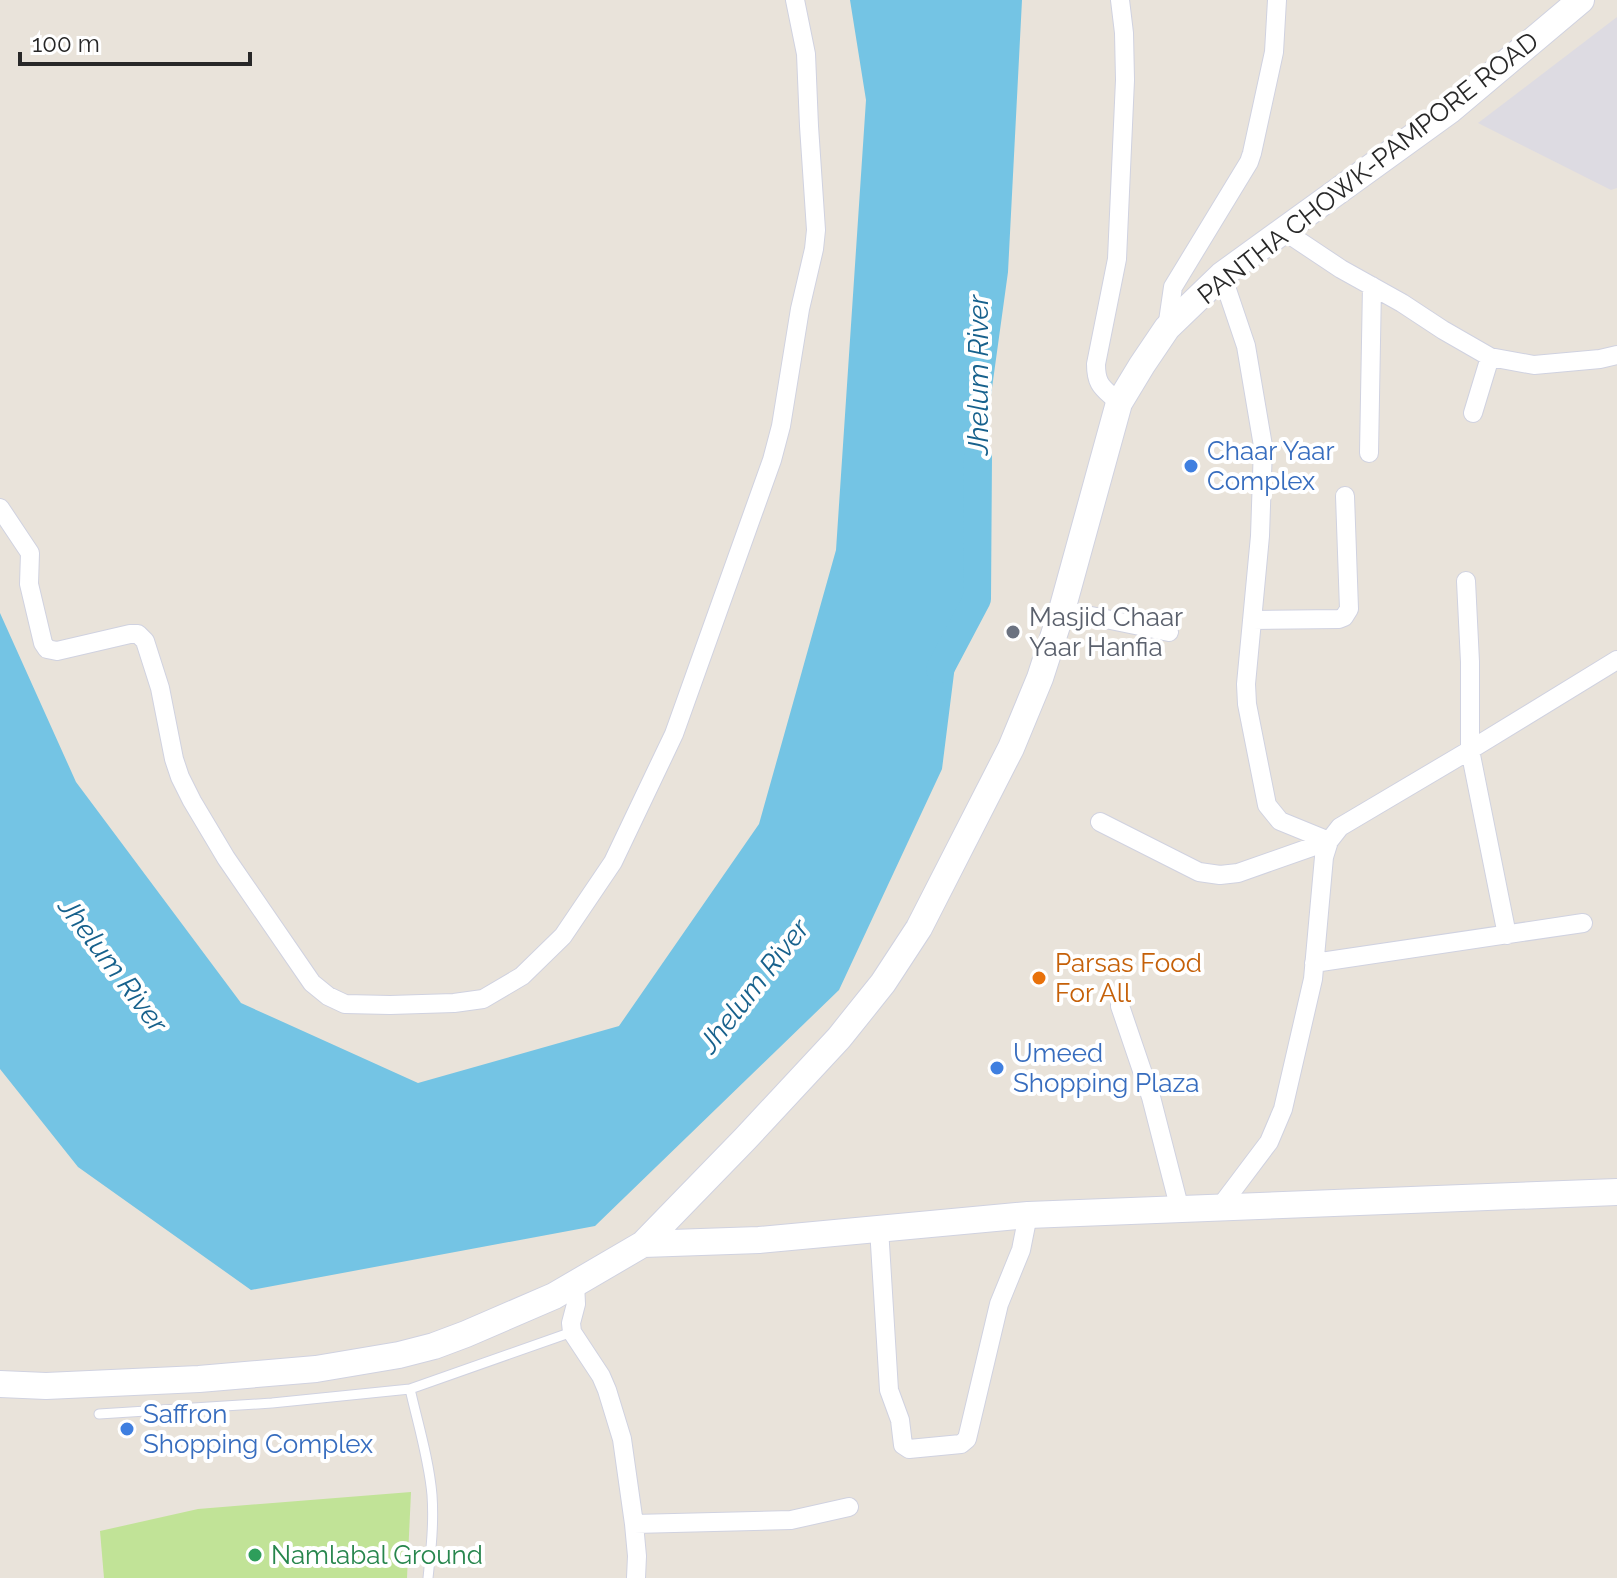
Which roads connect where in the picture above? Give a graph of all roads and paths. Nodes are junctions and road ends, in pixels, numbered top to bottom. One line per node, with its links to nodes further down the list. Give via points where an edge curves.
1 (795, 0): 15 (street, via 806,54 816,230 772,460 674,734 613,862 563,936 522,976 483,999 454,1003 345,1004 312,983 226,858 180,777 145,641 130,634 47,649 29,584 30,553)
2 (1120, 0): 11 (street, via 1125,80 1117,259 1096,364 1099,384)
3 (1277, 0): 8 (street, via 1274,52 1249,162 1173,287)
4 (1576, 2): 5 (main road, PANTHA CHOWK-PAMPORE ROAD, via 1449,111)
5 (1284, 231): 6 (main road, PANTHA CHOWK-PAMPORE ROAD); 7 (street)
6 (1222, 275): 8 (main road, PANTHA CHOWK-PAMPORE ROAD); 18 (street, via 1246,346 1263,446)
7 (1372, 286): 10 (street); 13 (street)
8 (1167, 328): 11 (main road, PANTHA CHOWK-PAMPORE ROAD)
9 (1617, 355): 10 (street, via 1534,365)
10 (1490, 357): 12 (street)
11 (1119, 403): 17 (main road, PANTHA CHOWK-PAMPORE ROAD)
12 (1473, 413)
13 (1369, 453)
14 (1345, 496): 18 (street, via 1347,614 1339,619)
15 (0, 508)
16 (1466, 581): 21 (street)
17 (1062, 610): 19 (street); 33 (main road, PANTHA CHOWK-PAMPORE ROAD, via 1011,748 919,928 883,983 839,1038)
18 (1252, 620): 23 (street, via 1247,704 1267,805 1280,821)
19 (1169, 632)
20 (1617, 660): 21 (street)
21 (1470, 750): 23 (street, via 1340,827); 25 (street)
22 (1100, 822): 23 (street, via 1199,872 1220,875)
23 (1329, 841): 26 (street)
24 (1583, 923): 25 (street)
25 (1507, 935): 26 (street)
26 (1314, 963): 29 (street, via 1277,1125)
27 (1120, 1006): 30 (street, via 1151,1097)
28 (1617, 1192): 29 (main road)
29 (1220, 1207): 30 (main road)
30 (1180, 1210): 31 (main road)
31 (1028, 1215): 32 (main road); 32 (street, via 1021,1250 999,1304 967,1439 909,1449 903,1445 889,1390)
32 (879, 1228): 33 (main road)
33 (643, 1244): 34 (main road, PANTHA CHOWK-PAMPORE ROAD)
34 (575, 1283): 35 (street); 36 (main road, PANTHA CHOWK-PAMPORE ROAD, via 466,1334 399,1355 316,1369 199,1379)
35 (572, 1332): 37 (lane); 40 (street, via 607,1390 622,1439)
36 (0, 1384)
37 (410, 1389): 38 (lane); 41 (lane, via 432,1493)
38 (99, 1414)
39 (849, 1507): 40 (street, via 791,1520)
40 (634, 1524): 42 (street)
41 (428, 1578)
42 (636, 1578)

